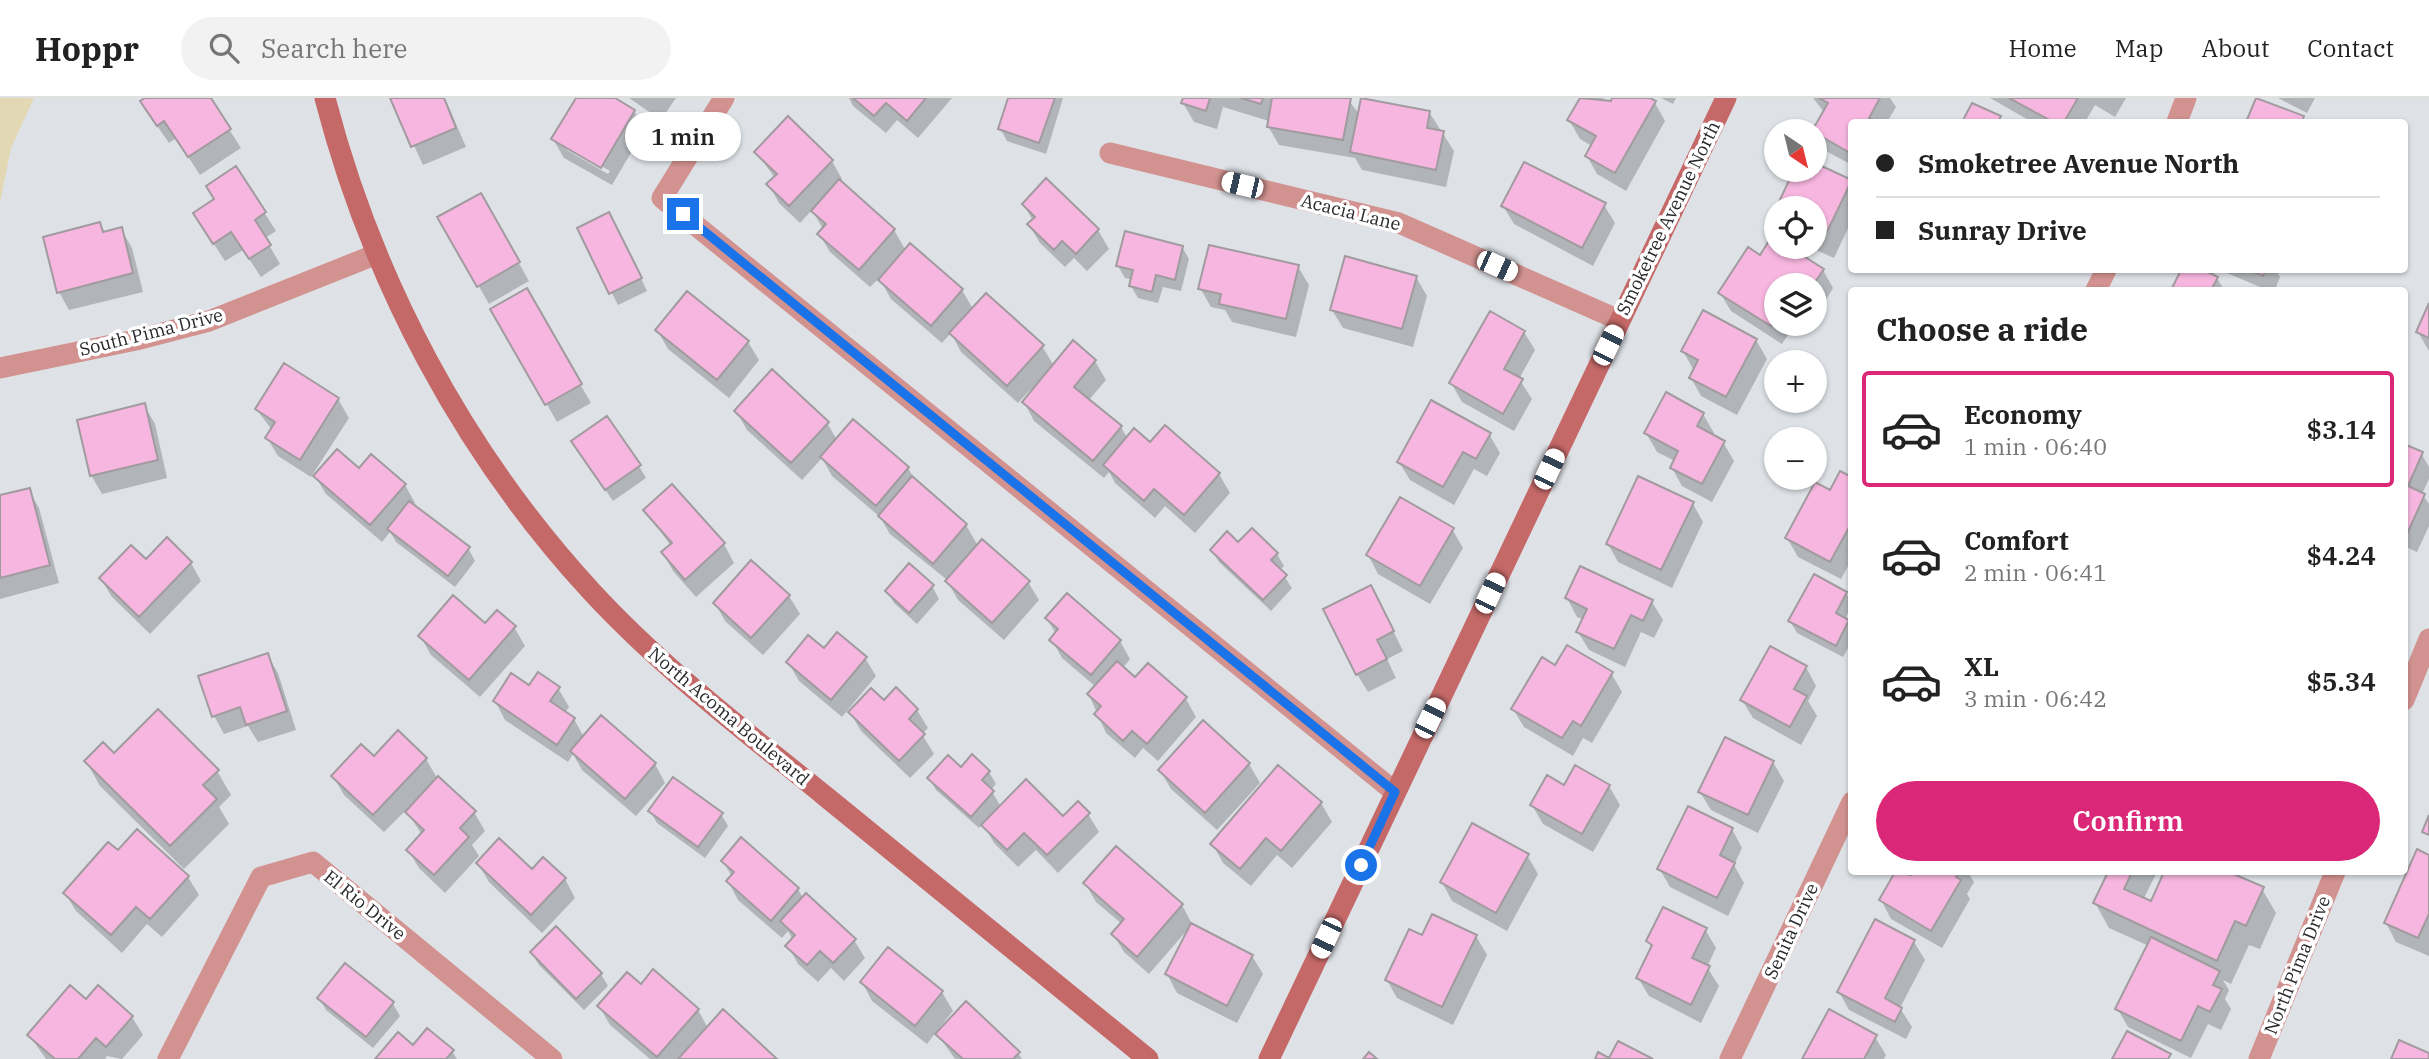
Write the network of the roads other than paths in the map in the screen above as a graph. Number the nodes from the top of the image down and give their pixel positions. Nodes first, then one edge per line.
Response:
1 (325, 98) edge
2 (724, 98) edge
3 (1726, 98) edge
4 (2186, 98) edge
5 (2178, 119) edge
6 (1110, 153) dead end
7 (377, 254) junction
8 (1619, 320) junction
9 (0, 368) edge
10 (2429, 639) edge
11 (2408, 690) edge
12 (1395, 792) junction
13 (1848, 810) edge
14 (2334, 875) edge
15 (168, 1059) edge
16 (552, 1059) edge
17 (1148, 1059) edge
18 (1269, 1059) edge
19 (1730, 1059) edge
20 (2259, 1059) edge

1 - 7 main road, North Acoma Boulevard
2 - 12 street
3 - 8 main road, Smoketree Avenue North
4 - 5 street
6 - 8 street, Acacia Lane
7 - 9 street, South Pima Drive
7 - 17 main road, North Acoma Boulevard
8 - 12 main road, Smoketree Avenue North
10 - 11 street
12 - 18 main road, Smoketree Avenue North
13 - 19 street, Senita Drive
14 - 20 street, North Pima Drive
15 - 16 street, El Rio Drive

